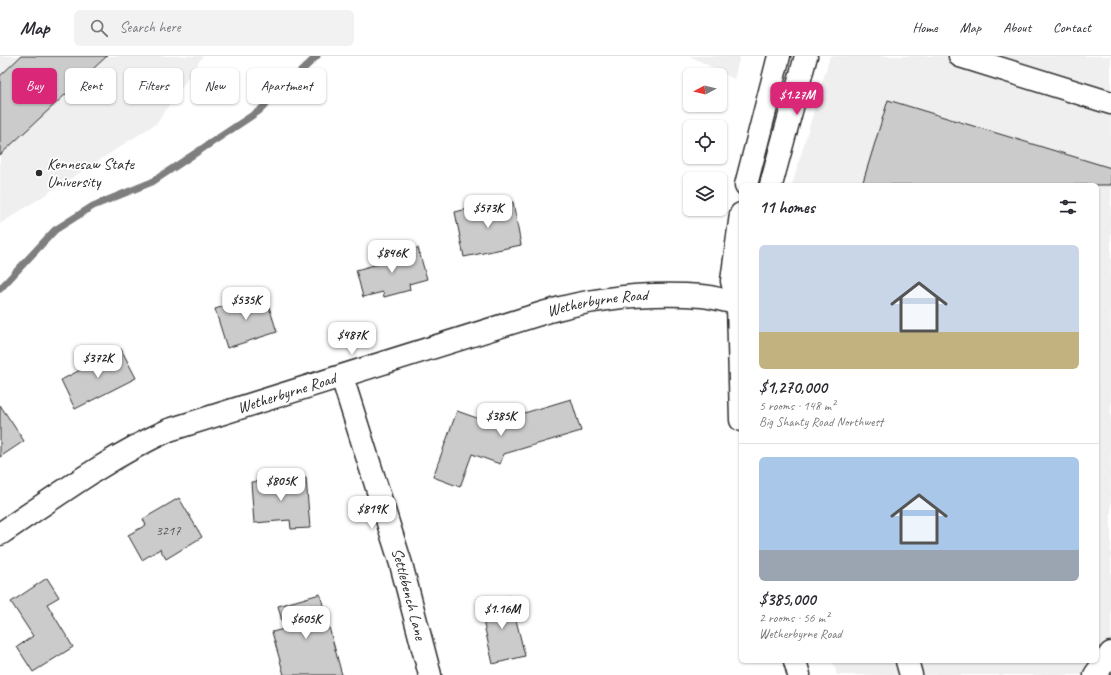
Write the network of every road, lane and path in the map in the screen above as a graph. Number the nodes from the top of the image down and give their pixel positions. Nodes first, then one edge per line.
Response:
1 (767, 56) edge
2 (779, 56) edge
3 (795, 56) edge
4 (806, 56) edge
5 (960, 56) edge
6 (773, 83) junction
7 (1111, 103) edge
8 (747, 183) edge
9 (770, 183) edge
10 (771, 183) edge
11 (739, 229) edge
12 (739, 299) edge
13 (739, 302) edge
14 (342, 377) junction
15 (0, 534) edge
16 (1111, 653) edge
17 (796, 663) edge
18 (908, 663) edge
19 (430, 675) edge
20 (799, 675) edge
21 (911, 675) edge
22 (1095, 675) edge

1 - 6 street
2 - 6 street
3 - 9 street
4 - 10 street
5 - 7 street
6 - 8 street
11 - 12 street
13 - 14 street, Wetherbyrne Road
14 - 15 street, Wetherbyrne Road
14 - 19 street, Settlebench Lane
16 - 22 street
17 - 20 street
18 - 21 street

